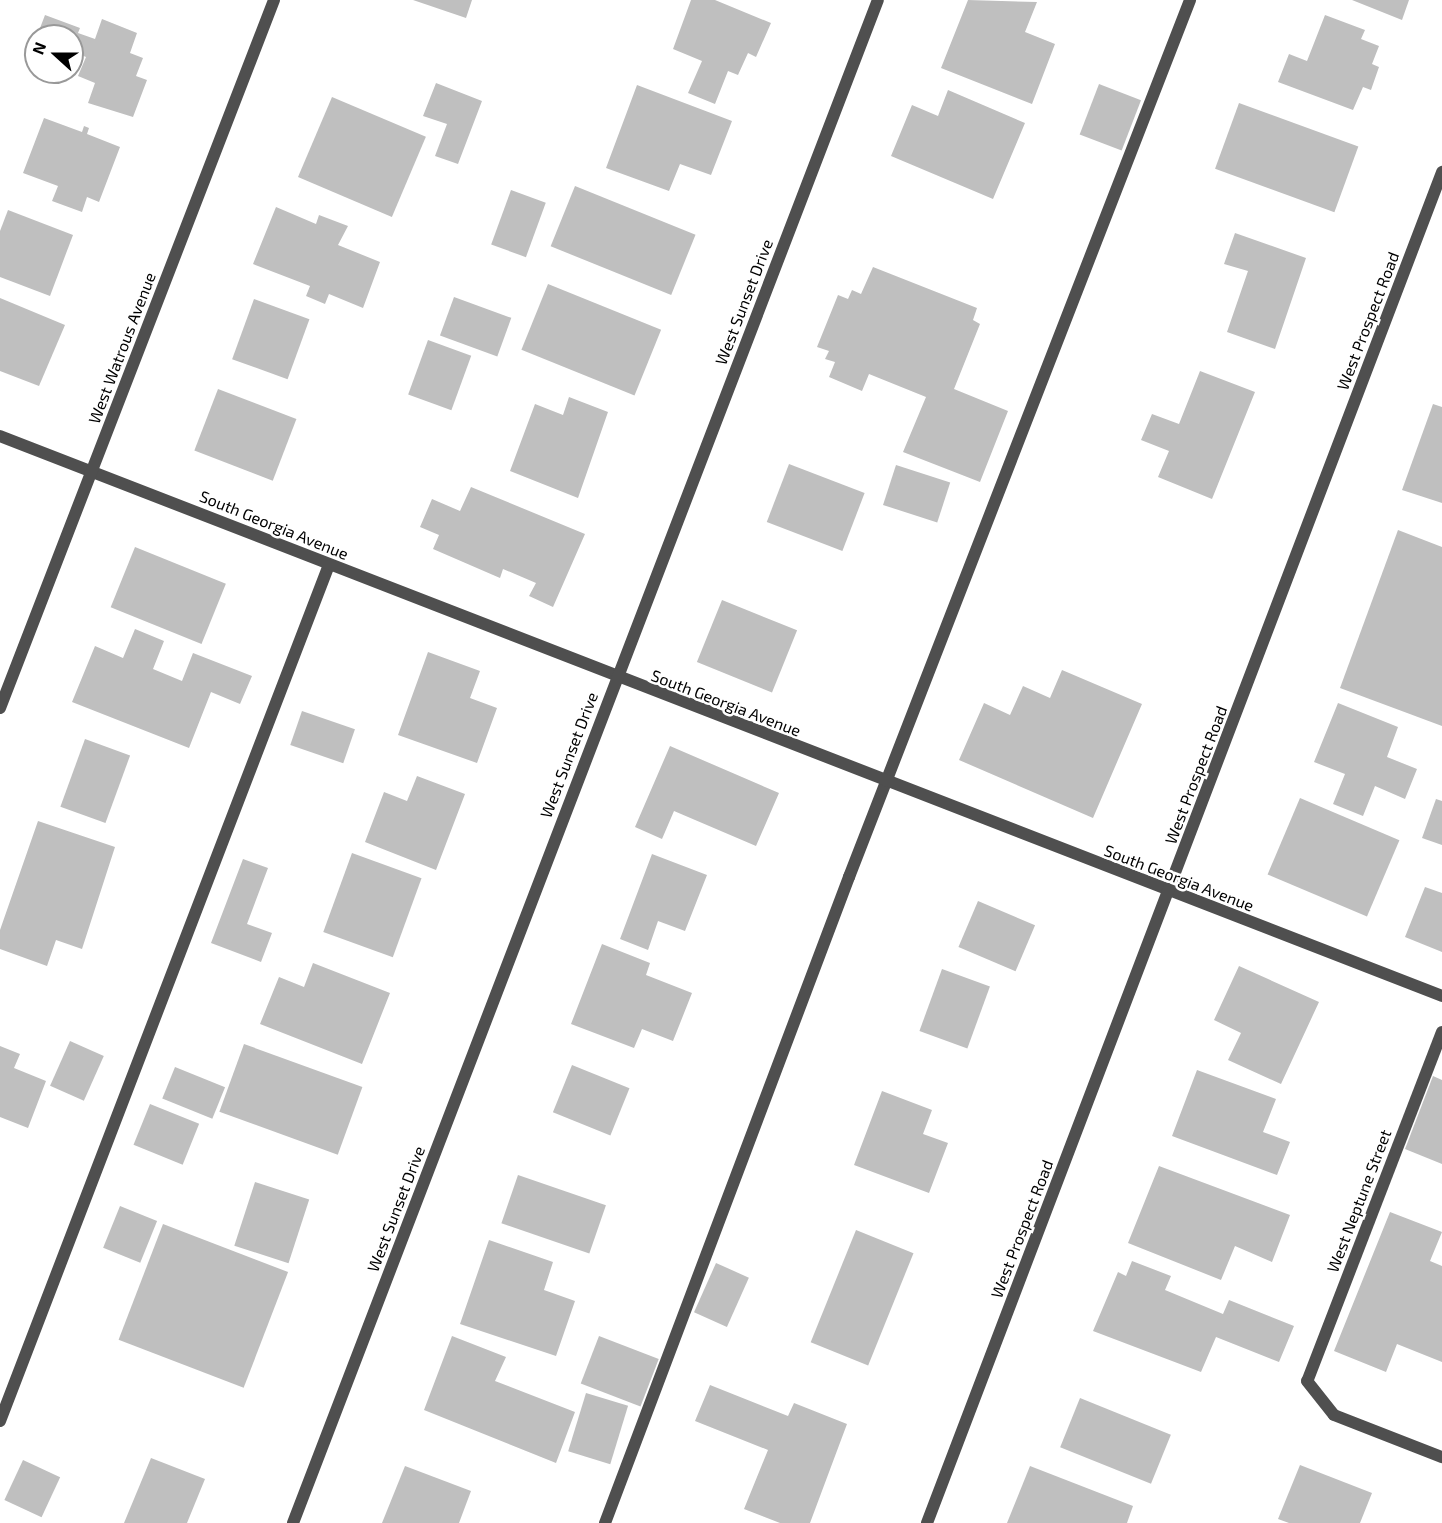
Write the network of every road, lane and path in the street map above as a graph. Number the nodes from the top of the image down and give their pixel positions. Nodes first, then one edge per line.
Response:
1 (274, 0) edge
2 (878, 0) edge
3 (1190, 0) edge
4 (1442, 172) edge
5 (0, 436) edge
6 (93, 470) junction
7 (329, 565) junction
8 (616, 678) junction
9 (0, 708) edge
10 (887, 783) junction
11 (1169, 893) junction
12 (1442, 996) edge
13 (1442, 1032) edge
14 (0, 1421) edge
15 (1442, 1457) edge
16 (293, 1523) edge
17 (605, 1523) edge
18 (927, 1523) edge

1 - 6 street, West Watrous Avenue
2 - 8 street, West Sunset Drive
3 - 10 street
4 - 11 street, West Prospect Road
5 - 6 street, South Georgia Avenue
6 - 7 street, South Georgia Avenue
6 - 9 street, West Watrous Avenue
7 - 8 street, South Georgia Avenue
7 - 14 street
8 - 10 street, South Georgia Avenue
8 - 16 street, West Sunset Drive
10 - 11 street, South Georgia Avenue
10 - 17 street
11 - 12 street, South Georgia Avenue
11 - 18 street, West Prospect Road
13 - 15 street, West Neptune Street

